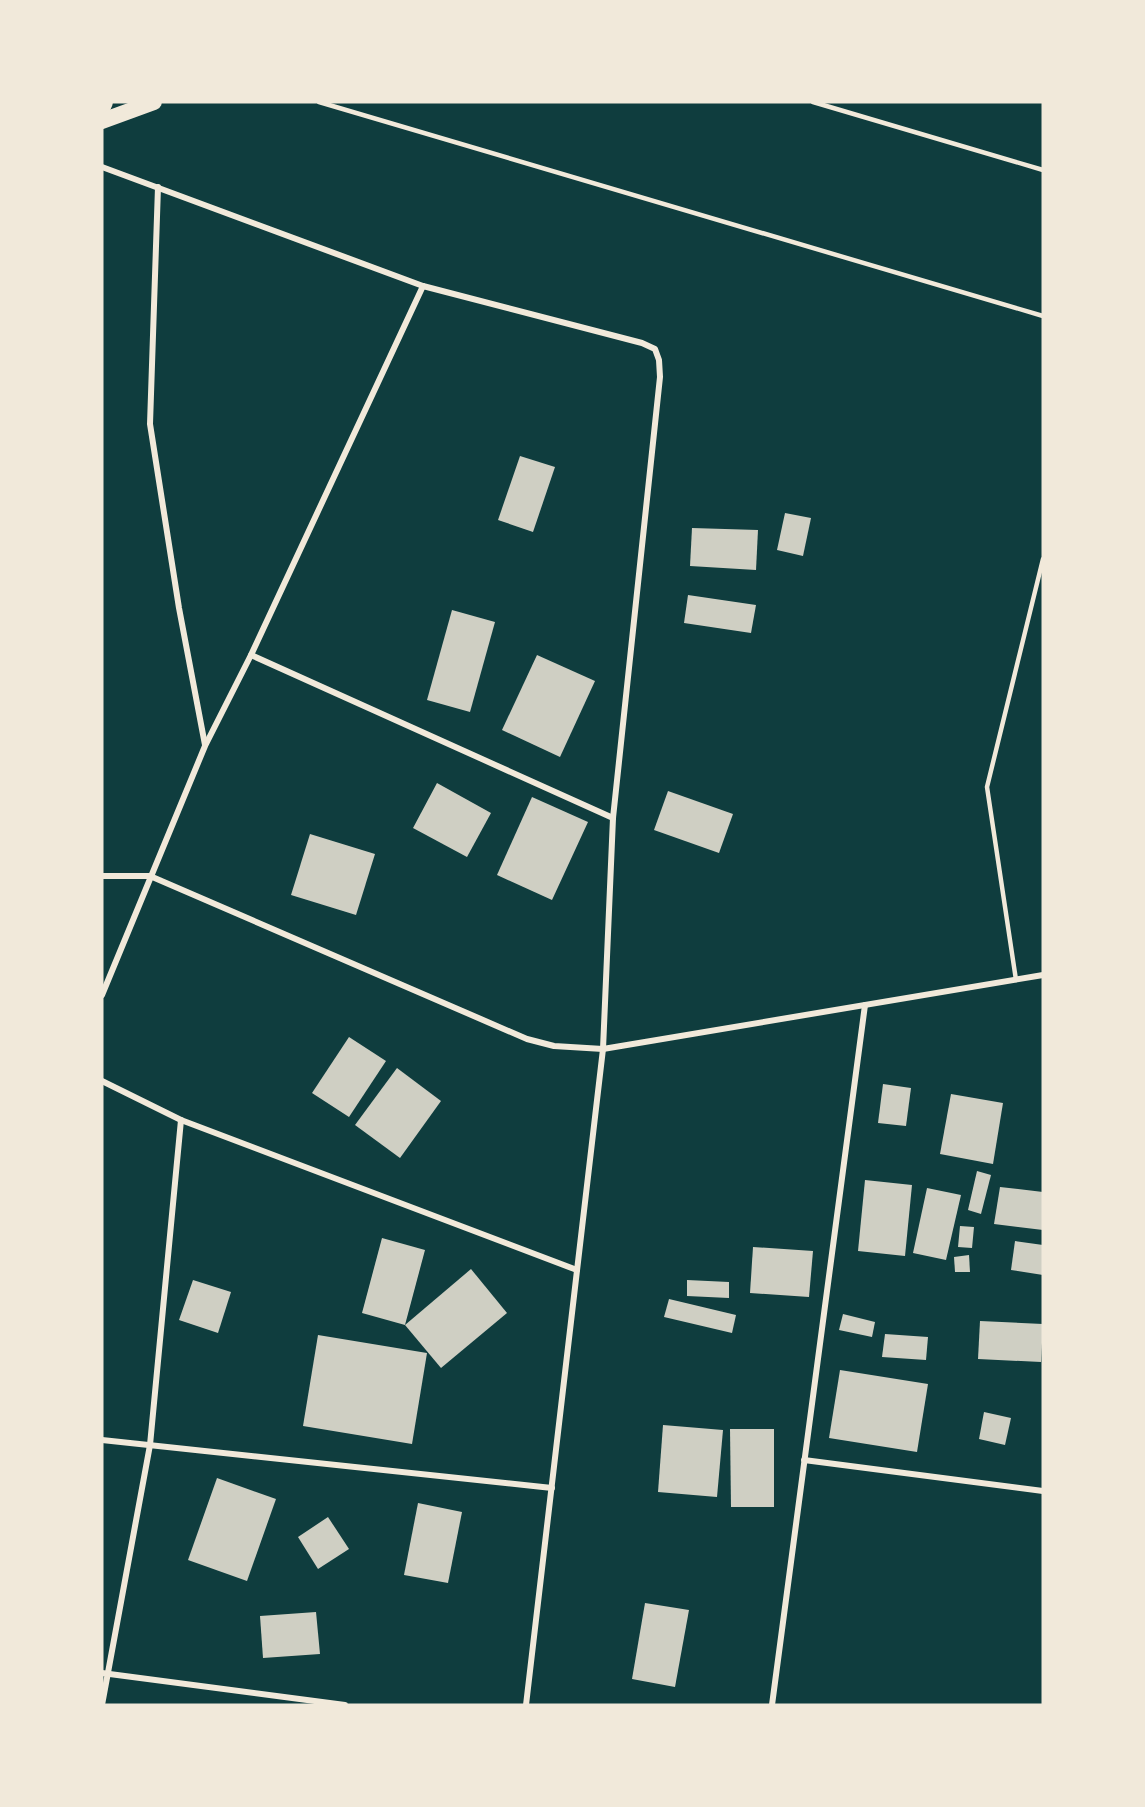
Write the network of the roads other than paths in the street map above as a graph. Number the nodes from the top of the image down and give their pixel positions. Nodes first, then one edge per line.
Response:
1 (105, 102) edge
2 (154, 102) edge
3 (319, 102) edge
4 (813, 102) edge
5 (102, 109) edge
6 (102, 121) edge
7 (102, 167) edge
8 (1043, 170) edge
9 (158, 187) junction
10 (423, 286) junction
11 (1043, 316) edge
12 (1043, 560) edge
13 (251, 655) junction
14 (205, 746) junction
15 (613, 818) junction
16 (102, 876) edge
17 (150, 876) junction
18 (1043, 975) edge
19 (1016, 980) junction
20 (102, 995) edge
21 (865, 1005) junction
22 (603, 1049) junction
23 (102, 1081) edge
24 (181, 1120) junction
25 (577, 1270) junction
26 (102, 1440) edge
27 (150, 1445) junction
28 (804, 1460) junction
29 (552, 1488) junction
30 (1043, 1491) edge
31 (105, 1673) edge
32 (102, 1705) edge
33 (345, 1705) edge
34 (526, 1705) edge
35 (772, 1705) edge

1 - 5 highway
2 - 6 highway
3 - 11 lane
4 - 8 lane
7 - 9 street
9 - 10 street
9 - 14 street
10 - 13 street
10 - 15 street
12 - 19 lane
13 - 14 street
13 - 15 street
14 - 17 street
15 - 22 street
16 - 17 street
17 - 20 street
17 - 22 street
18 - 19 street
19 - 21 street
21 - 22 street
21 - 28 street
22 - 25 street
23 - 24 street
24 - 25 street
24 - 27 street
25 - 29 street
26 - 27 street
27 - 29 street
27 - 31 street
28 - 30 street
28 - 35 street
29 - 34 street
31 - 32 street
31 - 33 street

